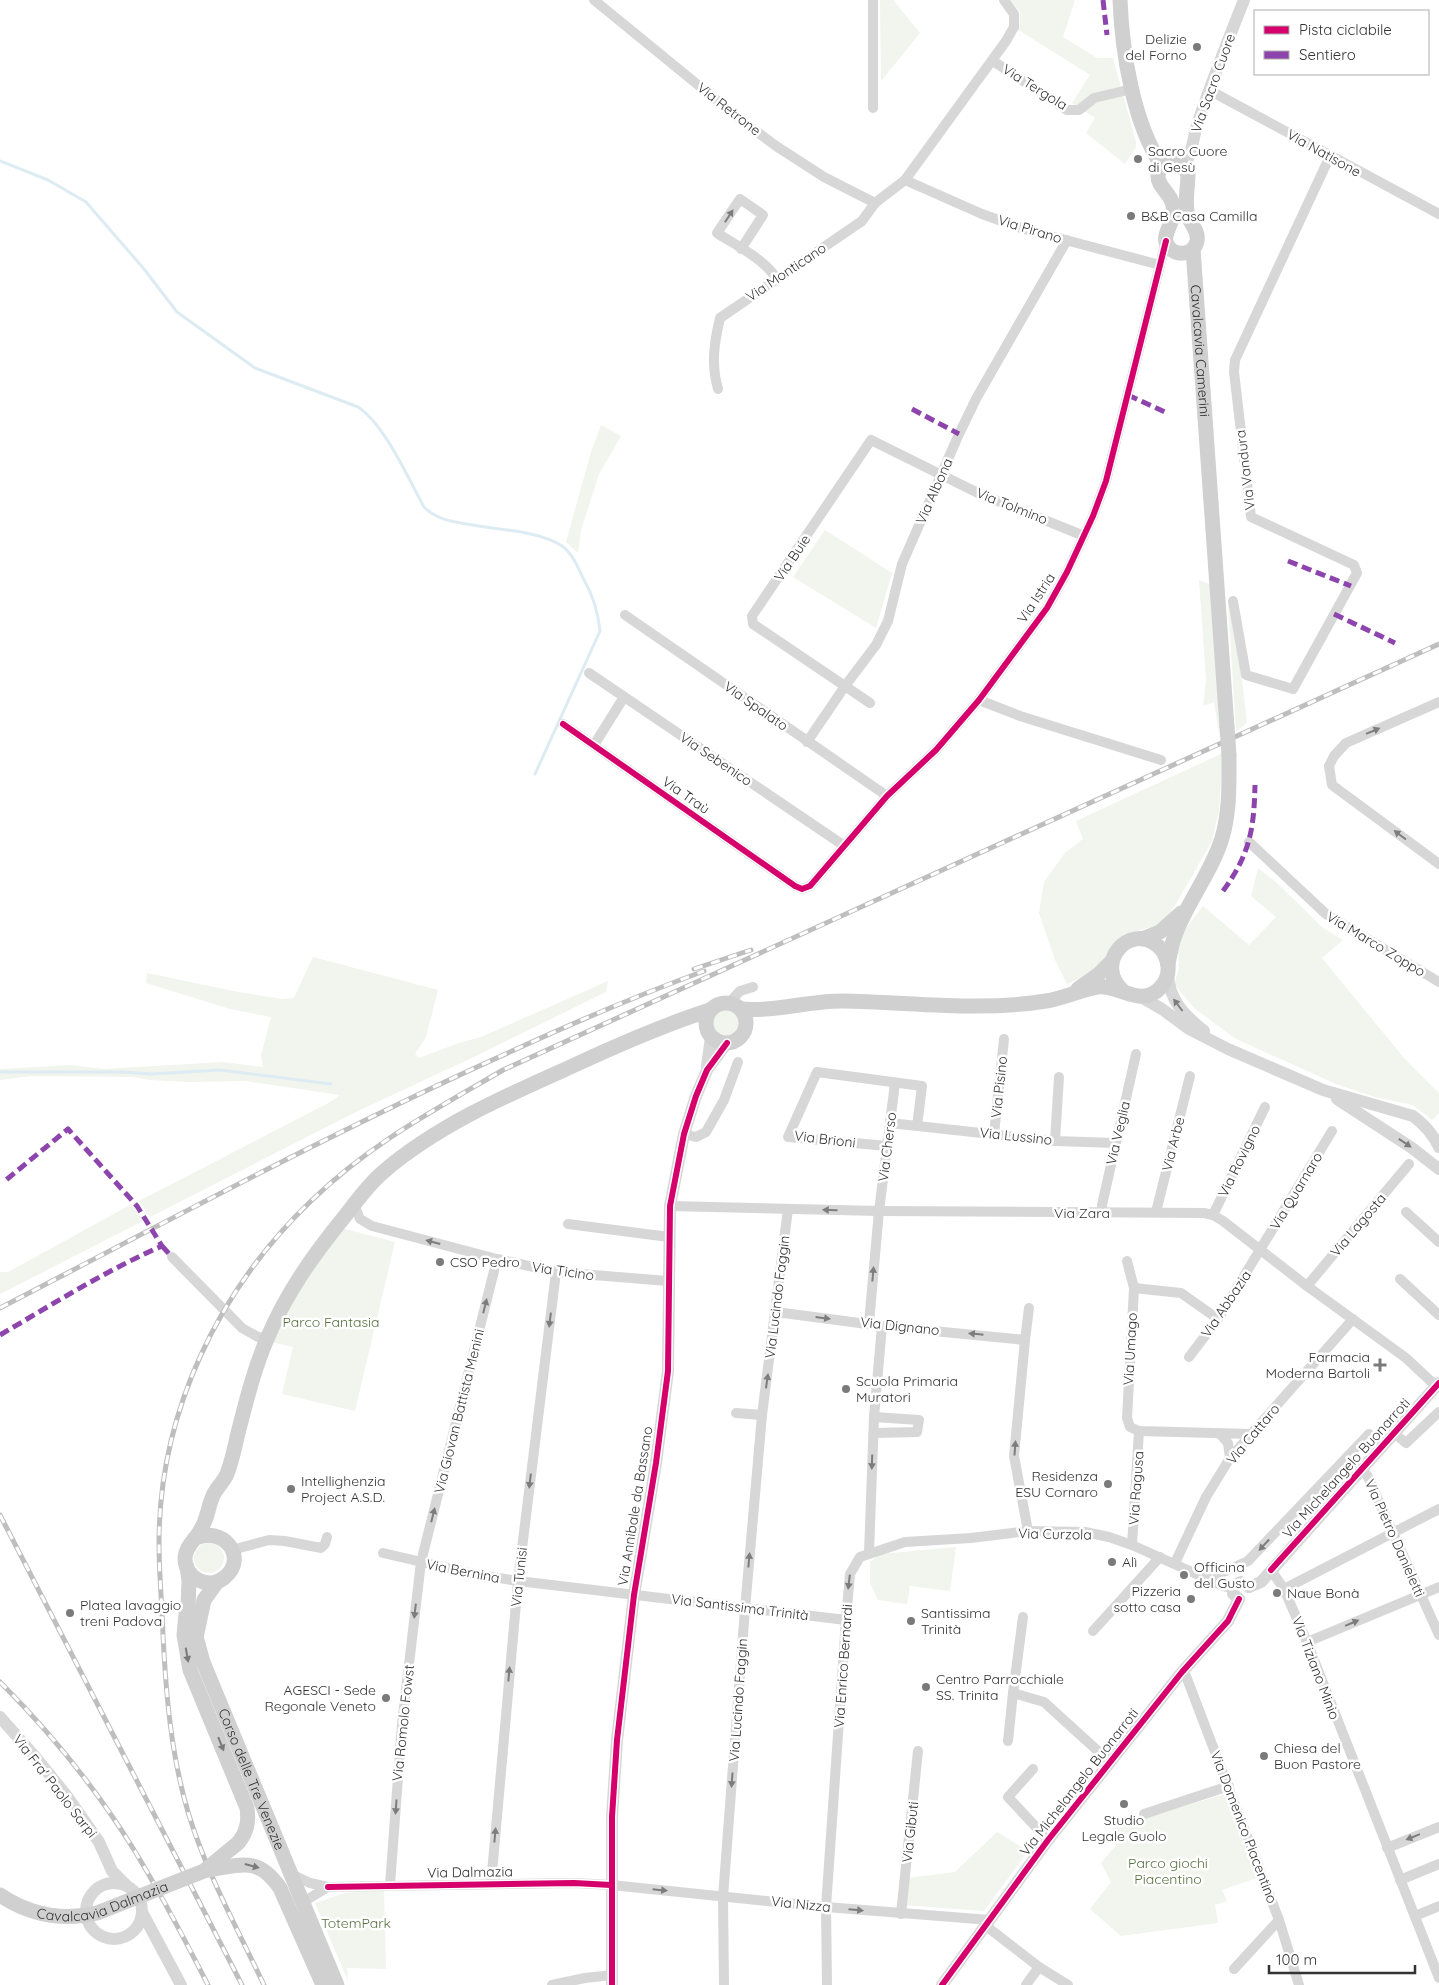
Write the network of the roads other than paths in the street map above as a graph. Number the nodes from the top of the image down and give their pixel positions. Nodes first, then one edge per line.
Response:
1 (594, 0) edge
2 (873, 0) edge
3 (1004, 0) edge
4 (1120, 0) edge
5 (1244, 0) edge
6 (992, 61) junction
7 (1132, 89) junction
8 (1209, 90) junction
9 (873, 108) dead end
10 (1330, 156) junction
11 (1162, 166) junction
12 (1183, 166) junction
13 (905, 180) junction
14 (1186, 184) junction
15 (1166, 190) junction
16 (875, 203) junction
17 (1439, 214) edge
18 (1191, 224) junction
19 (1171, 225) junction
20 (1067, 240) junction
21 (1166, 241) junction
22 (741, 248) junction
23 (1193, 248) junction
24 (1160, 265) junction
25 (777, 278) junction
26 (718, 389) dead end
27 (941, 474) junction
28 (1084, 536) junction
29 (1233, 601) dead end
30 (625, 615) dead end
31 (588, 673) dead end
32 (845, 686) junction
33 (624, 697) junction
34 (979, 700) junction
35 (1439, 702) edge
36 (870, 703) dead end
37 (563, 724) dead end
38 (807, 742) junction
39 (594, 745) junction
40 (1161, 760) dead end
41 (887, 796) junction
42 (1249, 842) dead end
43 (843, 845) junction
44 (1439, 864) edge
45 (795, 886) joint
46 (1190, 902) junction
47 (1142, 939) junction
48 (1112, 961) junction
49 (1168, 969) junction
50 (1439, 982) edge
51 (753, 987) dead end
52 (1073, 992) junction
53 (1124, 992) junction
54 (1141, 997) junction
55 (735, 1006) junction
56 (775, 1008) junction
57 (710, 1010) junction
58 (673, 1024) junction
59 (745, 1027) junction
60 (709, 1033) junction
61 (1004, 1038) dead end
62 (727, 1043) junction
63 (1228, 1049) junction
64 (1136, 1054) dead end
65 (738, 1062) dead end
66 (707, 1070) junction
67 (1190, 1076) dead end
68 (1059, 1077) dead end
69 (895, 1083) junction
70 (1323, 1090) junction
71 (1264, 1107) dead end
72 (890, 1123) junction
73 (917, 1126) junction
74 (1332, 1131) dead end
75 (684, 1134) junction
76 (994, 1134) junction
77 (1055, 1141) junction
78 (1115, 1143) junction
79 (887, 1146) junction
80 (1439, 1147) edge
81 (1409, 1164) dead end
82 (1439, 1169) edge
83 (354, 1204) junction
84 (670, 1206) junction
85 (788, 1209) junction
86 (879, 1211) junction
87 (1156, 1212) junction
88 (1406, 1212) dead end
89 (1103, 1213) junction
90 (1213, 1215) junction
91 (568, 1224) dead end
92 (669, 1237) junction
93 (1439, 1242) edge
94 (1261, 1250) junction
95 (172, 1257) dead end
96 (497, 1259) junction
97 (1127, 1261) dead end
98 (556, 1272) junction
99 (1400, 1279) dead end
100 (668, 1281) junction
101 (1307, 1286) junction
102 (1134, 1288) junction
103 (1030, 1308) dead end
104 (776, 1312) junction
105 (1439, 1315) edge
106 (1218, 1319) junction
107 (1353, 1319) junction
108 (869, 1323) junction
109 (882, 1326) junction
110 (267, 1338) junction
111 (1025, 1340) junction
112 (1189, 1357) dead end
113 (1438, 1385) edge
114 (1439, 1412) edge
115 (736, 1413) dead end
116 (762, 1416) junction
117 (874, 1417) junction
118 (1140, 1431) junction
119 (874, 1432) junction
120 (1394, 1433) junction
121 (1220, 1434) junction
122 (1251, 1434) junction
123 (1383, 1446) junction
124 (1230, 1458) junction
125 (1361, 1470) junction
126 (210, 1507) junction
127 (1439, 1510) edge
128 (1028, 1531) junction
129 (1394, 1533) junction
130 (327, 1537) dead end
131 (194, 1539) junction
132 (228, 1544) junction
133 (1132, 1545) junction
134 (383, 1553) dead end
135 (869, 1553) junction
136 (1160, 1557) junction
137 (421, 1562) junction
138 (1175, 1563) junction
139 (187, 1567) junction
140 (1271, 1570) junction
141 (1208, 1579) junction
142 (518, 1581) junction
143 (217, 1582) junction
144 (1439, 1587) edge
145 (1284, 1588) junction
146 (1236, 1593) junction
147 (1421, 1594) junction
148 (634, 1595) junction
149 (188, 1608) junction
150 (745, 1609) junction
151 (1023, 1617) dead end
152 (846, 1620) junction
153 (1093, 1631) dead end
154 (1439, 1635) edge
155 (196, 1637) junction
156 (1307, 1642) junction
157 (1182, 1672) junction
158 (1014, 1693) junction
159 (0, 1717) edge
160 (1008, 1741) dead end
161 (918, 1751) dead end
162 (1110, 1762) junction
163 (1033, 1769) dead end
164 (1229, 1786) junction
165 (1144, 1814) dead end
166 (1439, 1827) edge
167 (1048, 1840) junction
168 (1387, 1848) junction
169 (106, 1857) junction
170 (1439, 1864) edge
171 (204, 1871) junction
172 (290, 1874) junction
173 (1400, 1880) junction
174 (491, 1884) junction
175 (390, 1885) junction
176 (612, 1885) junction
177 (127, 1886) junction
178 (328, 1887) junction
179 (96, 1889) junction
180 (0, 1895) edge
181 (723, 1896) junction
182 (304, 1906) junction
183 (1439, 1906) edge
184 (826, 1907) junction
185 (142, 1912) junction
186 (901, 1914) junction
187 (1415, 1916) junction
188 (1279, 1920) junction
189 (988, 1923) junction
190 (126, 1936) junction
191 (161, 1946) junction
192 (1039, 1967) junction
193 (1234, 1969) dead end
194 (1439, 1978) edge
195 (612, 1980) edge
196 (181, 1985) edge
197 (323, 1985) edge
198 (337, 1985) edge
199 (552, 1985) edge
200 (724, 1985) edge
201 (827, 1985) edge
202 (942, 1985) edge
203 (1026, 1985) edge
204 (1068, 1985) edge
205 (1299, 1985) edge

1 - 16 street, Via Retrone
2 - 9 street
3 - 6 street, Via Tergola
4 - 7 main road
5 - 8 street, Via Sacro Cuore
6 - 7 street, Via Tergola
6 - 13 street, Via Tergola
7 - 11 main road
8 - 10 street, Via Natisone
8 - 12 street, Via Sacro Cuore
10 - 17 street, Via Natisone
10 - 29 street, Via Vandura
11 - 12 main road
11 - 15 main road
12 - 14 main road
13 - 16 street, Via Monticano
13 - 20 street, Via Pirano
14 - 15 main road
14 - 18 main road
15 - 19 main road
16 - 25 street, Via Monticano
18 - 19 main road
18 - 23 main road
19 - 21 main road
20 - 24 street, Via Pirano
20 - 27 street, Via Albona
21 - 23 main road
21 - 24 street, Via Istria
22 -> 22 street
22 - 25 street
23 - 46 main road, Cavalcavia Camerini, bridge
24 - 28 street, Via Istria
25 - 26 street, Via Monticano
27 - 28 street, Via Tolmino
27 - 32 street, Via Albona
27 - 32 street, Via Buie
28 - 34 street, Via Istria
30 - 38 street, Via Spalato
31 - 33 street, Via Sebenico
32 - 36 street, Via Buie
32 - 38 street, Via Albona
33 - 39 street
33 - 43 street, Via Sebenico
34 - 40 street
34 - 41 street, Via Istria
44 -> 35 street
37 - 39 street, Via Traù
38 - 41 street, Via Spalato
39 - 45 street, Via Traù
41 - 43 street, Via Istria
42 - 50 street, Via Marco Zoppo
43 - 45 street, Via Istria
46 - 47 main road
46 - 49 main road
47 - 48 main road
47 - 49 main road
48 - 52 main road
48 - 53 main road
49 - 54 main road
63 -> 49 street
51 - 55 street
52 - 53 main road
52 - 56 main road
53 - 54 main road
54 - 63 street
55 - 56 main road
55 - 57 main road
55 - 59 main road
56 - 59 main road, Via Annibale da Bassano
57 - 58 main road, Corso delle Tre Venezie
57 - 60 main road, Via Annibale da Bassano
58 - 60 main road
58 - 83 main road, Corso delle Tre Venezie
59 - 62 main road, Via Annibale da Bassano
60 - 62 main road
60 - 66 street, Via Annibale da Bassano
61 - 76 street, Via Pisino
62 - 66 street, Via Annibale da Bassano
63 - 70 street
64 - 78 street, Via Veglia
65 - 75 street
66 - 75 street, Via Annibale da Bassano
67 - 87 street, Via Arbe
68 - 77 street
69 - 72 street, Via Cherso
69 - 73 street
69 - 79 street, Via Brioni
70 - 80 street
70 -> 82 street
71 - 90 street, Via Rovigno
72 - 73 street, Via Lussino
72 - 79 street, Via Cherso
73 - 76 street, Via Lussino
74 - 94 street, Via Quarnaro
75 - 84 street, Via Annibale da Bassano
76 - 77 street, Via Lussino
77 - 78 street, Via Lussino
78 - 89 street, Via Veglia
79 - 86 street, Via Cherso
81 - 101 street, Via Lagosta
96 -> 83 street, Via Ticino
83 - 110 main road, Corso delle Tre Venezie
84 - 85 street, Via Zara
84 - 92 street, Via Annibale da Bassano
86 -> 85 street, Via Zara
85 - 104 street, Via Lucindo Faggin
86 - 89 street, Via Zara
108 -> 86 street
87 - 89 street, Via Zara
87 - 90 street, Via Zara
88 - 93 street
90 - 94 street, Via Zara
91 - 92 street
92 - 100 street, Via Annibale da Bassano
94 - 101 street, Via Zara
94 - 106 street, Via Abbazia
95 - 110 street
96 - 98 street, Via Ticino
137 -> 96 street, Via Giovan Battista Menini
97 - 102 street, Via Umago
98 - 100 street, Via Ticino
98 -> 142 street, Via Tunisi
99 - 105 street
100 - 148 street, Via Annibale da Bassano
101 - 107 street, Via Zara
102 - 106 street
102 - 118 street, Via Umago
103 - 111 street
104 -> 108 street, Via Dignano
116 -> 104 street, Via Lucindo Faggin
106 - 112 street, Via Abbazia
107 - 113 street, Via Zara
107 - 122 street, Via Cattaro
108 - 109 street, Via Dignano
111 -> 109 street, Via Dignano
109 - 117 street
110 - 126 main road, Corso delle Tre Venezie
128 -> 111 street
113 - 120 street, Via Michelangelo Buonarroti
114 - 120 street, Via Michelangelo Buonarroti
115 - 116 street
150 -> 116 street, Via Lucindo Faggin
117 - 119 street
117 - 119 street
118 - 121 street
118 - 133 street, Via Ragusa
119 -> 135 street
120 - 123 street, Via Michelangelo Buonarroti
121 - 122 street
121 - 124 street
122 - 124 street, Via Cattaro
123 - 125 street, Via Michelangelo Buonarroti
123 -> 141 street, Via Michelangelo Buonarroti
124 - 138 street, Via Cattaro
125 - 129 street, Via Pietro Danieletti
125 - 140 street, Via Michelangelo Buonarroti
126 - 131 main road, Corso delle Tre Venezie
126 - 132 main road
127 - 129 street
128 - 133 street, Via Curzola
128 - 135 street, Via Curzola
129 - 145 street
129 - 147 street, Via Pietro Danieletti
130 - 132 street
131 - 132 main road
131 - 139 main road, Corso delle Tre Venezie
132 - 143 main road
133 - 136 street, Via Curzola
134 - 137 street, Via Bernina
135 -> 152 street, Via Enrico Bernardi
136 - 138 street, Via Curzola
136 - 153 street
137 - 142 street, Via Bernina
137 -> 175 street, Via Romolo Fowst
138 - 141 street, Via Curzola
139 - 143 main road
139 - 149 main road, Corso delle Tre Venezie
140 - 145 street, Via Tiziano Minio
140 - 146 street, Via Michelangelo Buonarroti
141 - 146 street, Via Curzola
142 - 148 street, Via Bernina
174 -> 142 street, Via Tunisi
143 - 155 main road
144 - 147 street
145 - 156 street, Via Tiziano Minio
146 - 157 street, Via Michelangelo Buonarroti
147 - 154 street, Via Pietro Danieletti
156 -> 147 street
148 - 150 street, Via Santissima Trinità
148 - 176 street, Via Annibale da Bassano
149 - 155 main road, Corso delle Tre Venezie
149 -> 171 main road, bridge
150 - 152 street, Via Santissima Trinità
150 -> 181 street, Via Lucindo Faggin
151 - 158 street
152 - 184 street, Via Enrico Bernardi
155 - 172 main road, Corso delle Tre Venezie
156 - 168 street, Via Tiziano Minio
157 - 162 street, Via Michelangelo Buonarroti
157 - 164 street, Via Domenico Piacentino
158 - 160 street
158 - 162 street
159 - 169 street, Via Fra' Paolo Sarpi
161 - 186 street, Via Gibuti
162 - 167 street, Via Michelangelo Buonarroti
163 - 167 street, Via Michelangelo Buonarroti
164 - 165 street
164 - 188 street, Via Domenico Piacentino
166 -> 168 street
167 - 189 street, Via Michelangelo Buonarroti
168 - 173 street, Via Tiziano Minio
169 - 177 street, Via Fra' Paolo Sarpi
169 - 179 street
170 - 173 street
171 - 180 main road, Cavalcavia Dalmazia, bridge
171 -> 197 main road, bridge
172 - 178 street, Via Dalmazia
172 - 182 main road, Corso delle Tre Venezie
173 - 187 street, Via Tiziano Minio
174 - 175 street, Via Dalmazia
174 - 176 street, Via Dalmazia
175 - 178 street, Via Dalmazia
176 -> 181 street, Via Nizza
176 - 195 street, Via Annibale da Bassano
177 - 179 street
177 - 185 street
178 - 182 street
179 - 190 street
181 - 184 street, Via Nizza
181 - 200 street, Via Lucindo Faggin
182 - 198 main road, Corso delle Tre Venezie
183 - 187 street
184 -> 186 street, Via Nizza
184 - 201 street, Via Enrico Bernardi
185 - 190 street
185 - 191 street
186 - 189 street, Via Nizza
187 - 194 street, Via Tiziano Minio
188 - 193 street
188 - 205 street, Via Domenico Piacentino
189 - 192 street
189 - 202 street, Via Michelangelo Buonarroti
190 - 191 street
191 - 196 street
192 - 203 street
192 - 204 street
195 - 199 street

